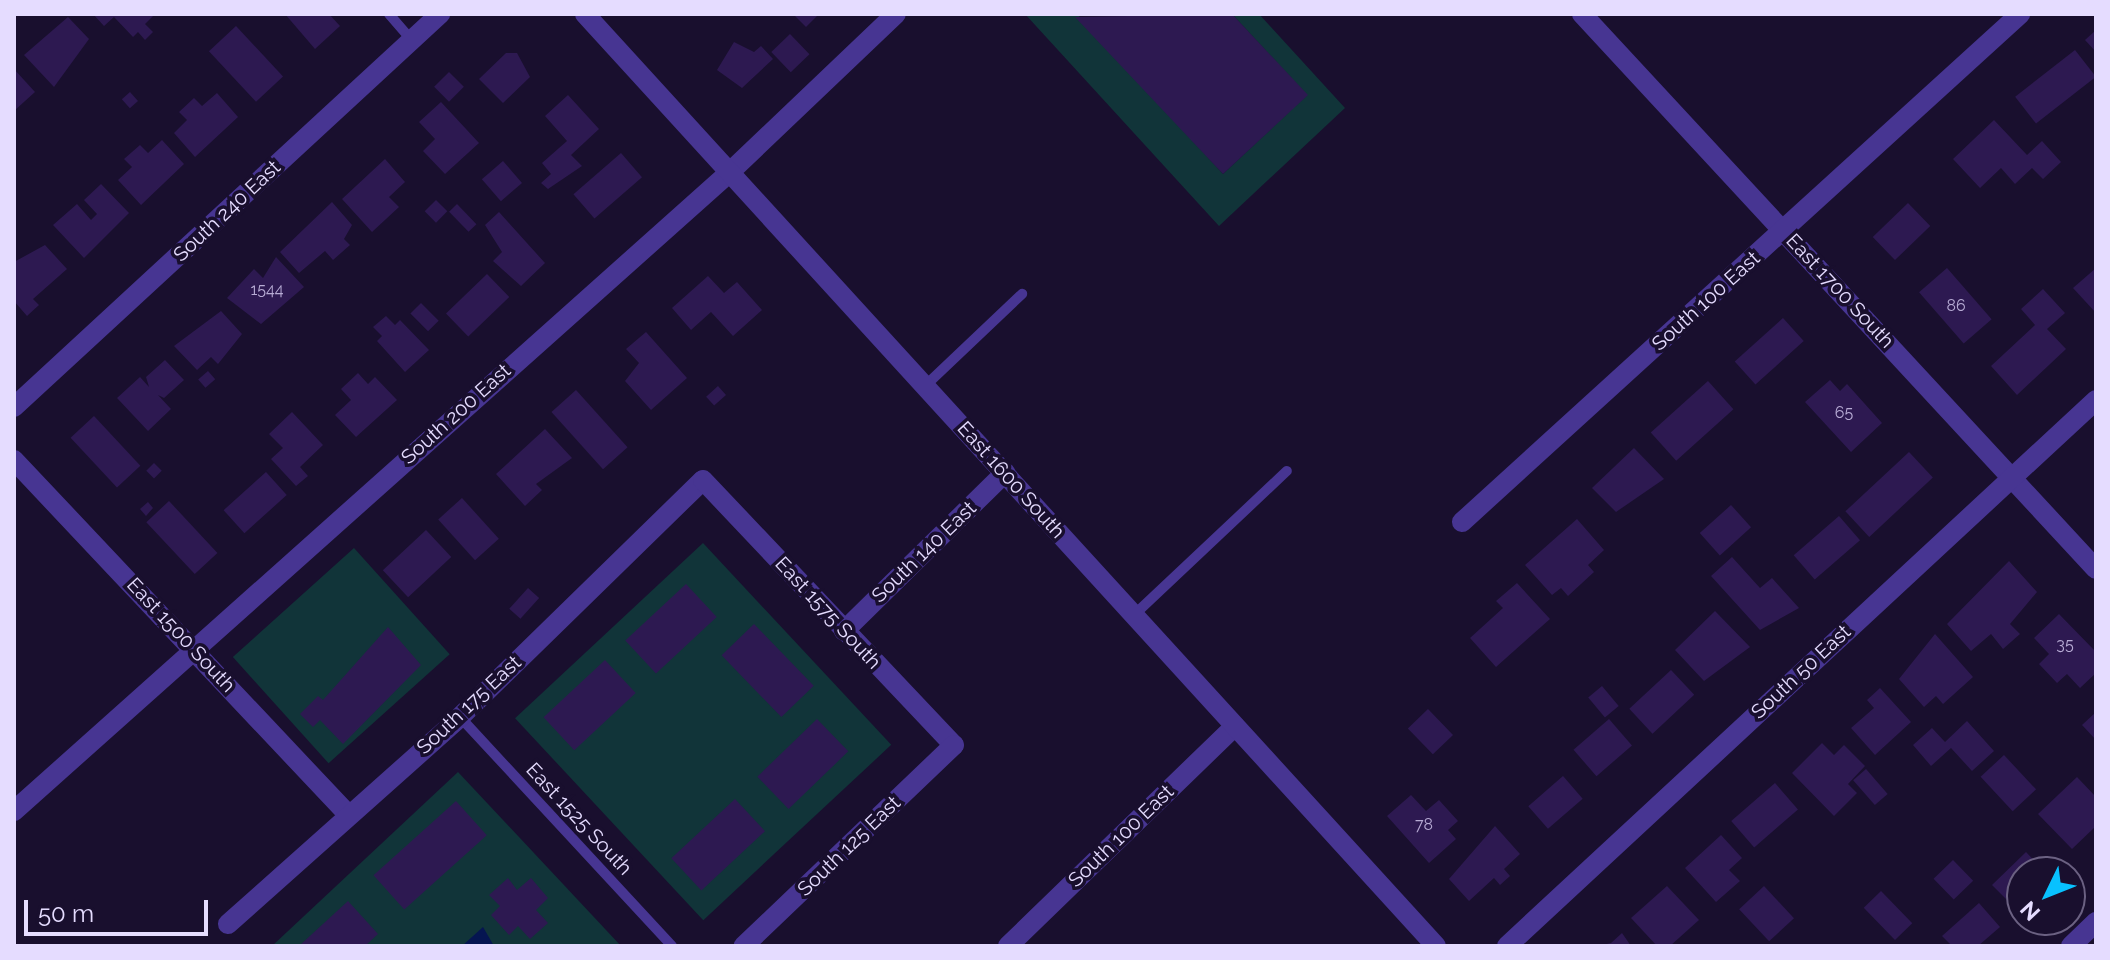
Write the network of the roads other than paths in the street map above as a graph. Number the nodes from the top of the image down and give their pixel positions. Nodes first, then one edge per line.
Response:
1 (389, 14) edge
2 (440, 14) edge
3 (585, 14) edge
4 (896, 14) edge
5 (1582, 14) edge
6 (2020, 14) edge
7 (412, 40) junction
8 (730, 172) junction
9 (1784, 231) junction
10 (1022, 294) dead end
11 (925, 386) junction
12 (2096, 400) edge
13 (14, 407) edge
14 (14, 460) edge
15 (1287, 471) dead end
16 (1005, 473) junction
17 (2011, 475) junction
18 (703, 480) joint
19 (1462, 522) dead end
20 (2096, 569) edge
21 (1134, 615) junction
22 (844, 631) junction
23 (194, 647) junction
24 (460, 717) junction
25 (1235, 726) junction
26 (954, 745) joint
27 (14, 811) edge
28 (347, 813) junction
29 (2096, 922) edge
30 (228, 924) dead end
31 (672, 946) edge
32 (744, 946) edge
33 (1008, 946) edge
34 (1436, 946) edge
35 (1507, 946) edge
36 (2071, 946) edge

1 - 7 lane
2 - 7 street, South 240 East
3 - 8 street, East 1600 South
4 - 8 street, South 200 East
5 - 9 street, East 1700 South
6 - 9 street, South 100 East
7 - 13 street, South 240 East
8 - 11 street, East 1600 South
8 - 23 street, South 200 East
9 - 17 street, East 1700 South
9 - 19 street, South 100 East
10 - 11 lane
11 - 16 street, East 1600 South
12 - 17 street, South 50 East
14 - 23 street, East 1500 South
15 - 21 lane
16 - 21 street, East 1600 South
16 - 22 street, South 140 East
17 - 20 street, East 1700 South
17 - 35 street, South 50 East
18 - 22 street, East 1575 South
18 - 24 street, South 175 East
21 - 25 street, East 1600 South
22 - 26 street, East 1575 South
23 - 27 street, South 200 East
23 - 28 street, East 1500 South
24 - 28 street, South 175 East
24 - 31 lane, East 1525 South
25 - 33 street, South 100 East
25 - 34 street, East 1600 South
26 - 32 street, South 125 East
28 - 30 street, South 175 East
29 - 36 street

